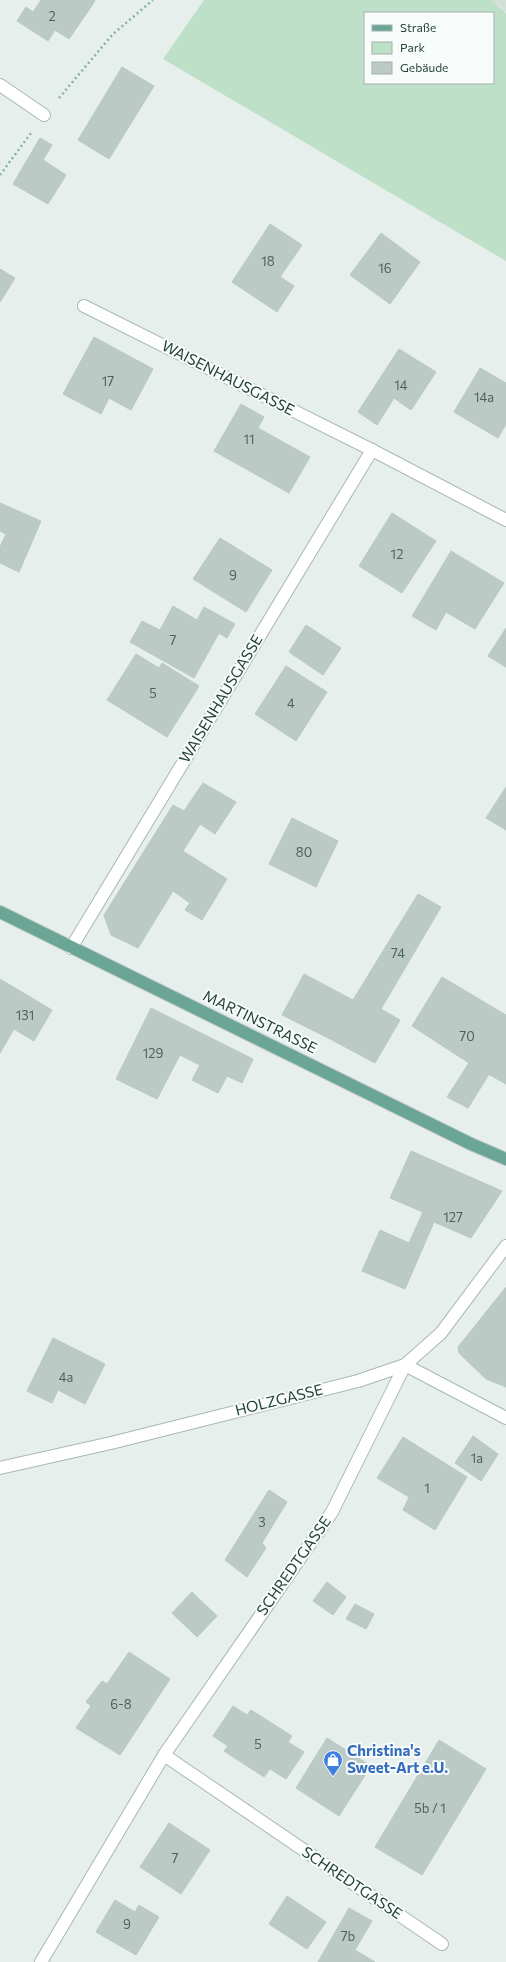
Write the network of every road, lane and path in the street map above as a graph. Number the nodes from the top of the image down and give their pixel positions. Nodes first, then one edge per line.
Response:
1 (153, 0) edge
2 (0, 85) edge
3 (44, 114) junction
4 (0, 175) edge
5 (84, 306) dead end
6 (372, 450) junction
7 (506, 520) edge
8 (0, 912) edge
9 (71, 948) junction
10 (506, 1159) edge
11 (506, 1246) edge
12 (405, 1364) junction
13 (506, 1418) edge
14 (0, 1468) edge
15 (164, 1755) junction
16 (442, 1944) dead end
17 (41, 1962) edge

1 - 3 path
2 - 3 street
3 - 4 path
5 - 6 street, WAISENHAUSGASSE
6 - 7 street, WAISENHAUSGASSE
6 - 9 street, WAISENHAUSGASSE
8 - 9 main road, MARTINSTRASSE
9 - 10 main road, MARTINSTRASSE
11 - 12 street, HOLZGASSE
12 - 13 street
12 - 14 street, HOLZGASSE
12 - 15 street, SCHREDTGASSE
15 - 16 street, SCHREDTGASSE
15 - 17 street, SCHREDTGASSE

